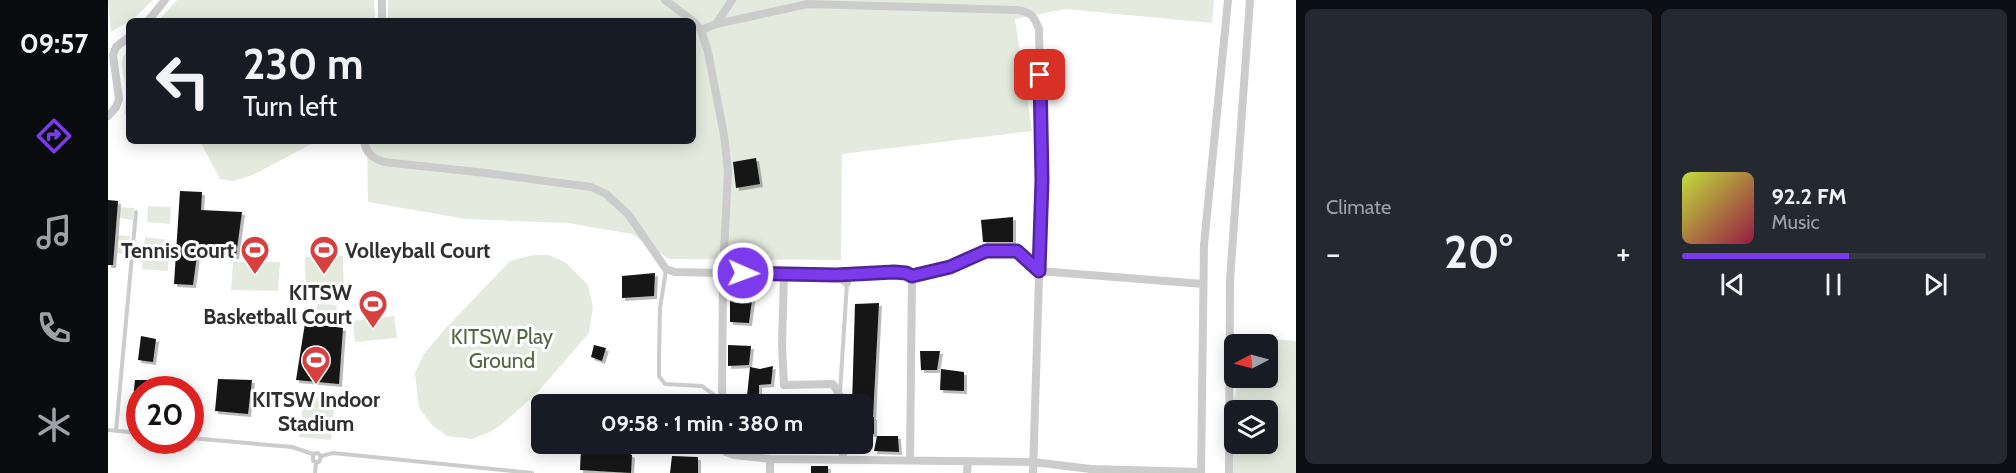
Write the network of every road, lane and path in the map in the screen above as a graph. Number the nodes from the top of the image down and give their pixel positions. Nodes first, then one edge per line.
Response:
1 (165, 0) edge
2 (382, 0) edge
3 (665, 0) edge
4 (732, 0) edge
5 (1228, 0) edge
6 (1250, 0) edge
7 (150, 18) edge
8 (382, 18) edge
9 (689, 18) edge
10 (696, 24) edge
11 (716, 24) junction
12 (701, 30) junction
13 (126, 39) edge
14 (109, 49) edge
15 (108, 116) edge
16 (364, 144) edge
17 (136, 212) dead end
18 (666, 269) junction
19 (1039, 271) junction
20 (723, 273) junction
21 (784, 274) junction
22 (836, 275) junction
23 (912, 276) junction
24 (847, 283) joint
25 (1203, 284) junction
26 (711, 394) edge
27 (722, 394) edge
28 (839, 394) edge
29 (840, 394) edge
30 (108, 430) edge
31 (116, 431) junction
32 (126, 432) edge
33 (204, 439) edge
34 (313, 454) junction
35 (731, 454) edge
36 (843, 454) edge
37 (321, 456) junction
38 (770, 459) junction
39 (843, 459) junction
40 (910, 460) junction
41 (968, 461) junction
42 (1033, 462) junction
43 (316, 463) junction
44 (1091, 471) edge
45 (1201, 472) edge
46 (315, 473) edge
47 (532, 473) edge
48 (770, 473) edge
49 (967, 473) edge
50 (1033, 473) edge
51 (1229, 473) edge

1 - 7 street
2 - 8 street
3 - 9 street
4 - 11 street
5 - 25 street
6 - 51 street
10 - 12 street
11 - 12 street
11 - 19 street
12 - 20 street
13 - 14 street
14 - 15 street
16 - 18 street
17 - 31 lane
18 - 20 street
18 - 26 lane
19 - 23 street
19 - 25 street
19 - 42 street
20 - 21 lane
20 - 27 street
21 - 22 lane
21 - 28 street
22 - 23 street
22 - 24 street
23 - 40 street
24 - 29 lane
25 - 45 street
30 - 31 lane
31 - 32 lane
33 - 34 lane
34 - 37 lane
34 - 43 lane
35 - 38 street
36 - 39 street
37 - 43 lane
37 - 47 lane
38 - 39 street
38 - 48 street
39 - 40 street
40 - 41 street
41 - 42 street
41 - 49 street
42 - 44 street
42 - 50 street
43 - 46 lane
44 - 45 street

